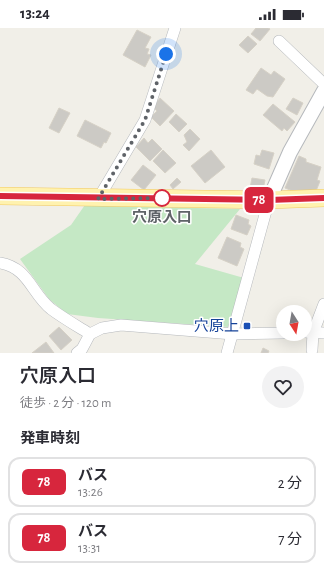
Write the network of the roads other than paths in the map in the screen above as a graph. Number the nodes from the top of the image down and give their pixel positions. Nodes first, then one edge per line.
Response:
1 (175, 28) edge
2 (279, 41) dead end
3 (324, 84) edge
4 (324, 92) edge
5 (0, 196) edge
6 (324, 198) edge
7 (98, 199) junction
8 (269, 200) junction
9 (0, 263) edge
10 (324, 304) edge
11 (276, 333) edge
12 (314, 333) edge
13 (90, 334) junction
14 (233, 334) junction
15 (312, 350) dead end
16 (81, 352) edge
17 (228, 353) edge

1 - 7 street
2 - 3 street
4 - 8 street
5 - 7 main road
6 - 8 main road
7 - 8 main road
8 - 14 street
9 - 13 street
10 - 12 street
11 - 14 street
12 - 15 street
13 - 14 street
13 - 16 street
14 - 17 street

